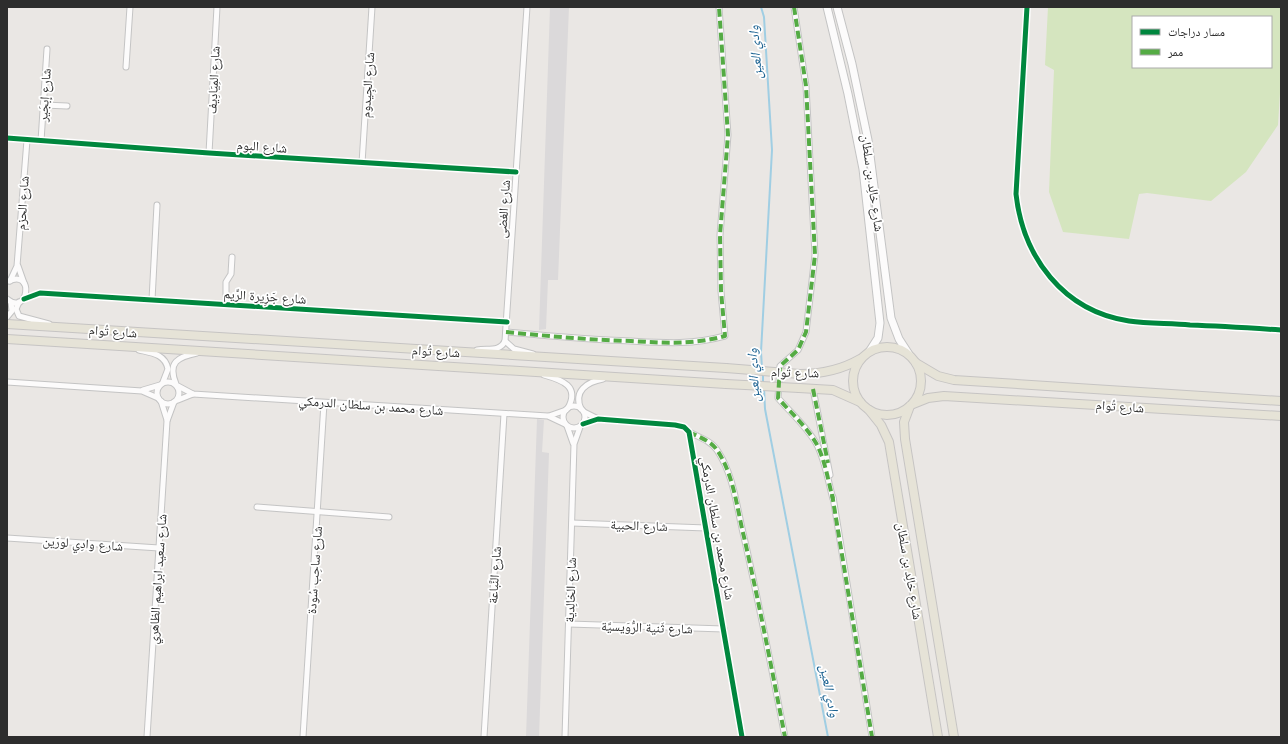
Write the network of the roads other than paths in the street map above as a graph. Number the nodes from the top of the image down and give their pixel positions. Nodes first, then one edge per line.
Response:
1 (130, 7) edge
2 (217, 7) edge
3 (372, 7) edge
4 (527, 7) edge
5 (719, 7) edge
6 (794, 7) edge
7 (826, 7) edge
8 (837, 7) edge
9 (1027, 7) edge
10 (47, 49) dead end
11 (126, 67) dead end
12 (44, 105) junction
13 (67, 106) dead end
14 (7, 138) edge
15 (27, 140) junction
16 (41, 140) junction
17 (209, 153) junction
18 (362, 163) junction
19 (516, 172) junction
20 (157, 204) dead end
21 (232, 257) dead end
22 (17, 266) junction
23 (8, 282) edge
24 (25, 285) junction
25 (40, 293) junction
26 (24, 299) junction
27 (9, 300) edge
28 (152, 300) junction
29 (19, 302) junction
30 (226, 304) junction
31 (7, 317) edge
32 (507, 322) junction
33 (7, 324) edge
34 (59, 327) junction
35 (1281, 330) edge
36 (506, 332) junction
37 (7, 339) edge
38 (506, 341) junction
39 (125, 346) junction
40 (206, 352) junction
41 (869, 352) junction
42 (469, 353) junction
43 (910, 356) junction
44 (542, 357) junction
45 (862, 358) junction
46 (916, 363) junction
47 (532, 372) junction
48 (616, 377) junction
49 (7, 382) edge
50 (161, 384) junction
51 (177, 385) junction
52 (813, 389) junction
53 (142, 391) junction
54 (194, 394) junction
55 (159, 400) junction
56 (1281, 401) edge
57 (175, 402) junction
58 (324, 402) junction
59 (860, 402) junction
60 (911, 405) junction
61 (567, 409) junction
62 (583, 410) junction
63 (869, 410) junction
64 (504, 414) junction
65 (548, 416) junction
66 (1281, 416) edge
67 (598, 419) junction
68 (167, 421) junction
69 (566, 425) junction
70 (582, 425) junction
71 (689, 432) junction
72 (574, 444) junction
73 (833, 499) junction
74 (257, 507) dead end
75 (318, 512) junction
76 (389, 517) dead end
77 (572, 523) junction
78 (706, 528) junction
79 (7, 538) edge
80 (159, 548) junction
81 (569, 624) junction
82 (724, 629) junction
83 (954, 736) edge
84 (147, 737) edge
85 (303, 737) edge
86 (484, 737) edge
87 (565, 737) edge
88 (742, 737) edge
89 (784, 737) edge
90 (872, 737) edge
91 (938, 737) edge

1 - 11 street
2 - 17 street, شارع المِيَادِيف
3 - 18 street, شارع الجِيدوم
4 - 19 street, شارع الغضى
5 - 36 street
6 - 73 street
7 - 41 street, شارع خالِد بن سلطان
8 - 43 street, شارع خالِد بن سلطان
9 - 35 street
10 - 12 street, شارع إبجَير
12 - 13 street
12 - 16 street, شارع إبجَير
14 - 15 street, شارع البوم
15 - 16 street, شارع البوم
15 - 22 street, شارع الحزم
16 - 17 street, شارع البوم
17 - 18 street, شارع البوم
18 - 19 street, شارع البوم
19 - 32 street, شارع الغضى
20 - 28 street
21 - 30 street
22 - 23 street, شارع الحزم
22 - 24 street, شارع الحزم
23 - 24 street, شارع جَزِيرة الرِّيم
24 - 25 street, شارع جَزِيرة الرِّيم
24 - 26 street
25 - 26 street, شارع جَزِيرة الرِّيم
25 - 28 street, شارع جَزِيرة الرِّيم
26 - 29 street, شارع جَزِيرة الرِّيم
27 - 29 street
27 - 31 street
28 - 30 street, شارع جَزِيرة الرِّيم
29 - 34 street
30 - 32 street, شارع جَزِيرة الرِّيم
32 - 36 street, شارع الغضى
33 - 34 main road, شارع تُوام
34 - 42 main road, شارع تُوام
36 - 38 street, شارع الغضى
37 - 39 main road, شارع تُوام
38 - 42 street
38 - 44 street
39 - 40 main road, شارع تُوام
39 - 50 street
40 - 47 main road, شارع تُوام
40 - 51 street
41 - 43 main road
41 - 45 main road
42 - 44 main road, شارع تُوام
43 - 46 main road
44 - 45 main road, شارع تُوام, bridge
45 - 59 main road
46 - 56 main road, شارع تُوام
46 - 60 main road
47 - 48 main road, شارع تُوام
47 - 61 street
48 - 52 main road, شارع تُوام, bridge
48 - 62 street
49 - 53 street
50 - 51 street
50 - 53 street
50 - 55 street
51 - 54 street, شارع محمد بن سلطان الدرمكي
51 - 57 street
52 - 59 main road, شارع تُوام
52 - 73 street
53 - 55 street
54 - 57 street, شارع محمد بن سلطان الدرمكي
54 - 58 street, شارع محمد بن سلطان الدرمكي
55 - 57 street
55 - 68 street, شارع سعيد ابراهيم الظاهري
57 - 68 street, شارع سعيد ابراهيم الظاهري
58 - 64 street, شارع محمد بن سلطان الدرمكي
58 - 75 street, شارع ساحِب سُودة
59 - 63 main road
60 - 63 main road
60 - 66 main road, شارع تُوام
60 - 83 main road, شارع خالِد بن سلطان
61 - 62 street
61 - 65 street, شارع محمد بن سلطان الدرمكي
61 - 69 street
62 - 67 street
62 - 70 street
63 - 91 main road, شارع خالِد بن سلطان
64 - 65 street, شارع محمد بن سلطان الدرمكي
64 - 86 street, شارع النَّباعة
65 - 69 street, شارع محمد بن سلطان الدرمكي
67 - 70 street
67 - 71 street
68 - 80 street, شارع سعيد ابراهيم الظاهري
69 - 70 street
69 - 72 street, شارع الخالِدية
70 - 72 street, شارع الخالِدية
71 - 78 street, شارع محمد بن سلطان الدرمكي
71 - 89 street
72 - 77 street, شارع الخالِدية
73 - 90 street
74 - 75 street
75 - 76 street
75 - 85 street, شارع ساحِب سُودة
77 - 78 street, شارع الحبية
77 - 81 street, شارع الخالِدية
78 - 82 street, شارع محمد بن سلطان الدرمكي
79 - 80 street, شارع وادِي لورَين
80 - 84 street, شارع سعيد ابراهيم الظاهري
81 - 82 street, شارع ثَنية الرُّوَيسيَّة
81 - 87 street, شارع الخالِدية
82 - 88 street, شارع محمد بن سلطان الدرمكي

